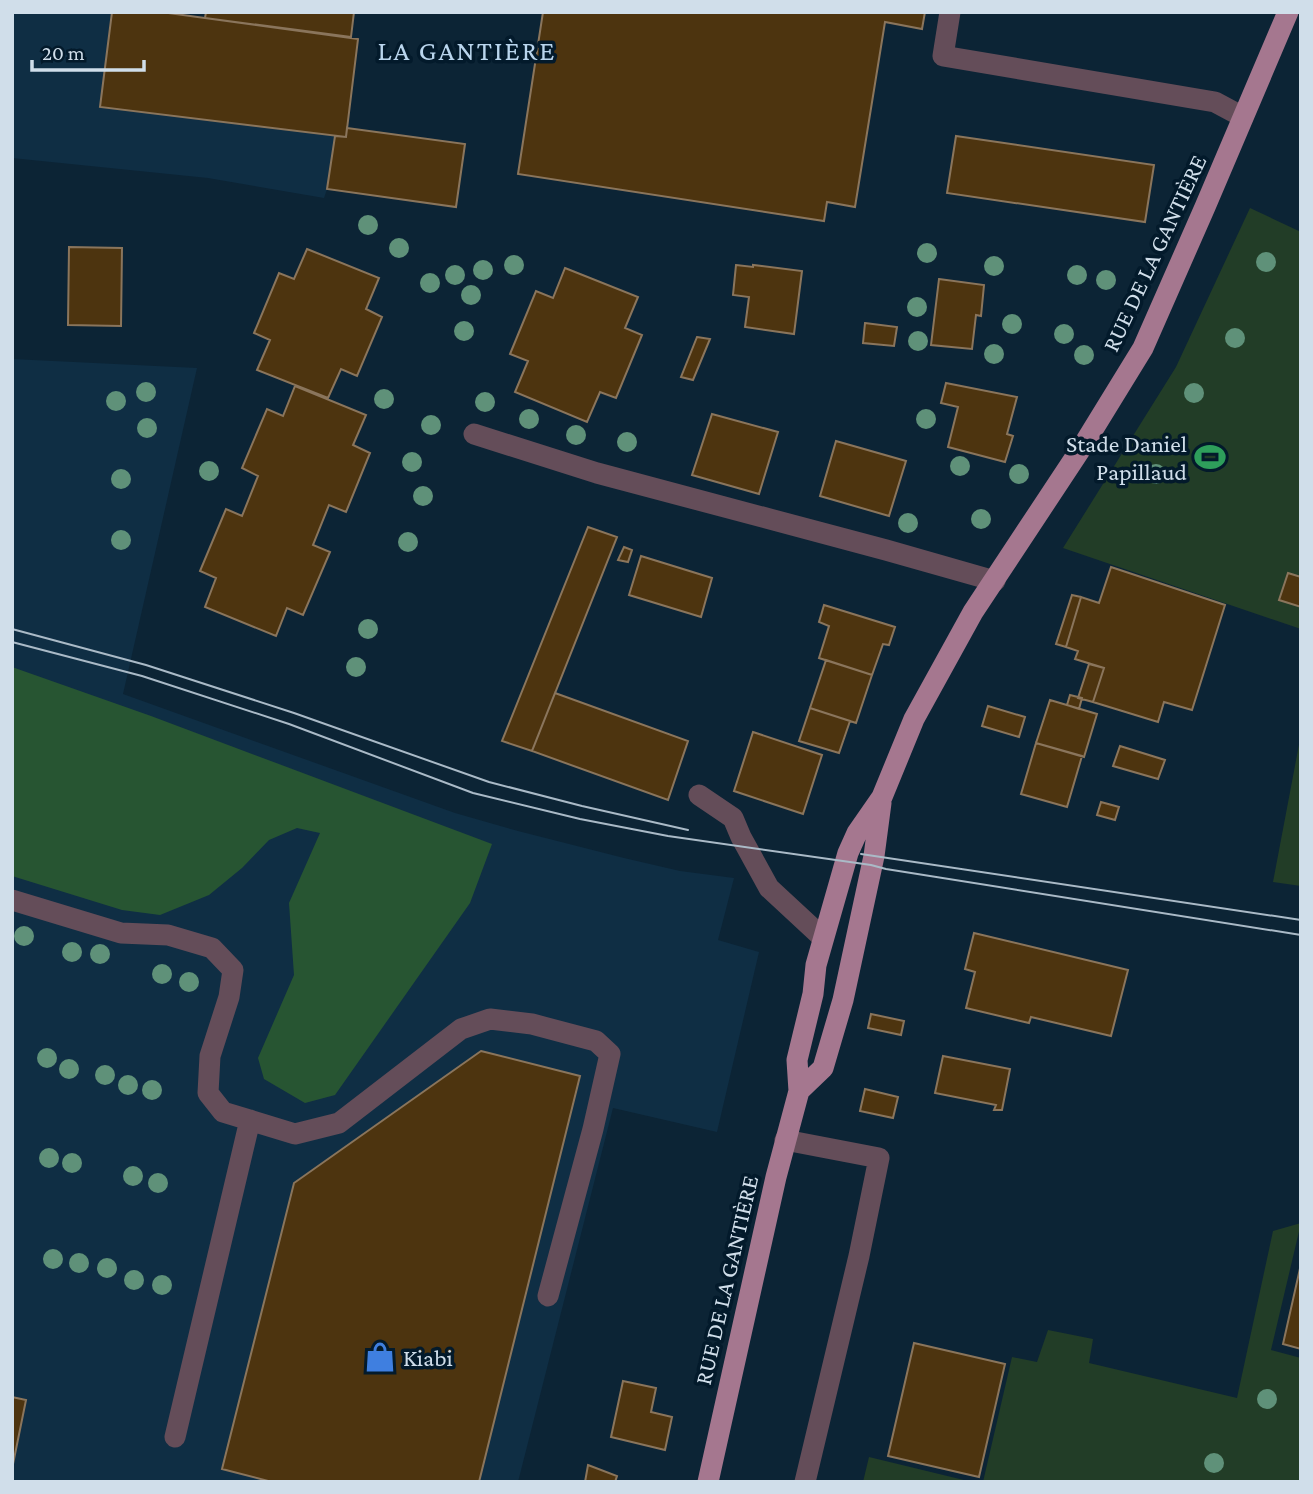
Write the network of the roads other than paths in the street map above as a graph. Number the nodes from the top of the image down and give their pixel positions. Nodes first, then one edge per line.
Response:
1 (950, 12) edge
2 (1288, 12) edge
3 (1243, 117) junction
4 (474, 434) dead end
5 (995, 581) junction
6 (699, 795) dead end
7 (882, 797) junction
8 (12, 900) edge
9 (823, 938) junction
10 (799, 1091) junction
11 (250, 1120) junction
12 (785, 1140) junction
13 (548, 1296) dead end
14 (175, 1437) dead end
15 (708, 1482) edge
16 (805, 1482) edge

1 - 3 lane
2 - 3 main road, RUE DE LA GANTIÈRE
3 - 5 main road, RUE DE LA GANTIÈRE
4 - 5 lane
5 - 7 main road, RUE DE LA GANTIÈRE
6 - 9 lane
7 - 9 main road, RUE DE LA GANTIÈRE
7 - 10 main road, RUE DE LA GANTIÈRE
8 - 11 lane
9 - 10 main road, RUE DE LA GANTIÈRE
10 - 12 main road, RUE DE LA GANTIÈRE
11 - 13 lane
11 - 14 lane
12 - 15 main road, RUE DE LA GANTIÈRE
12 - 16 lane

